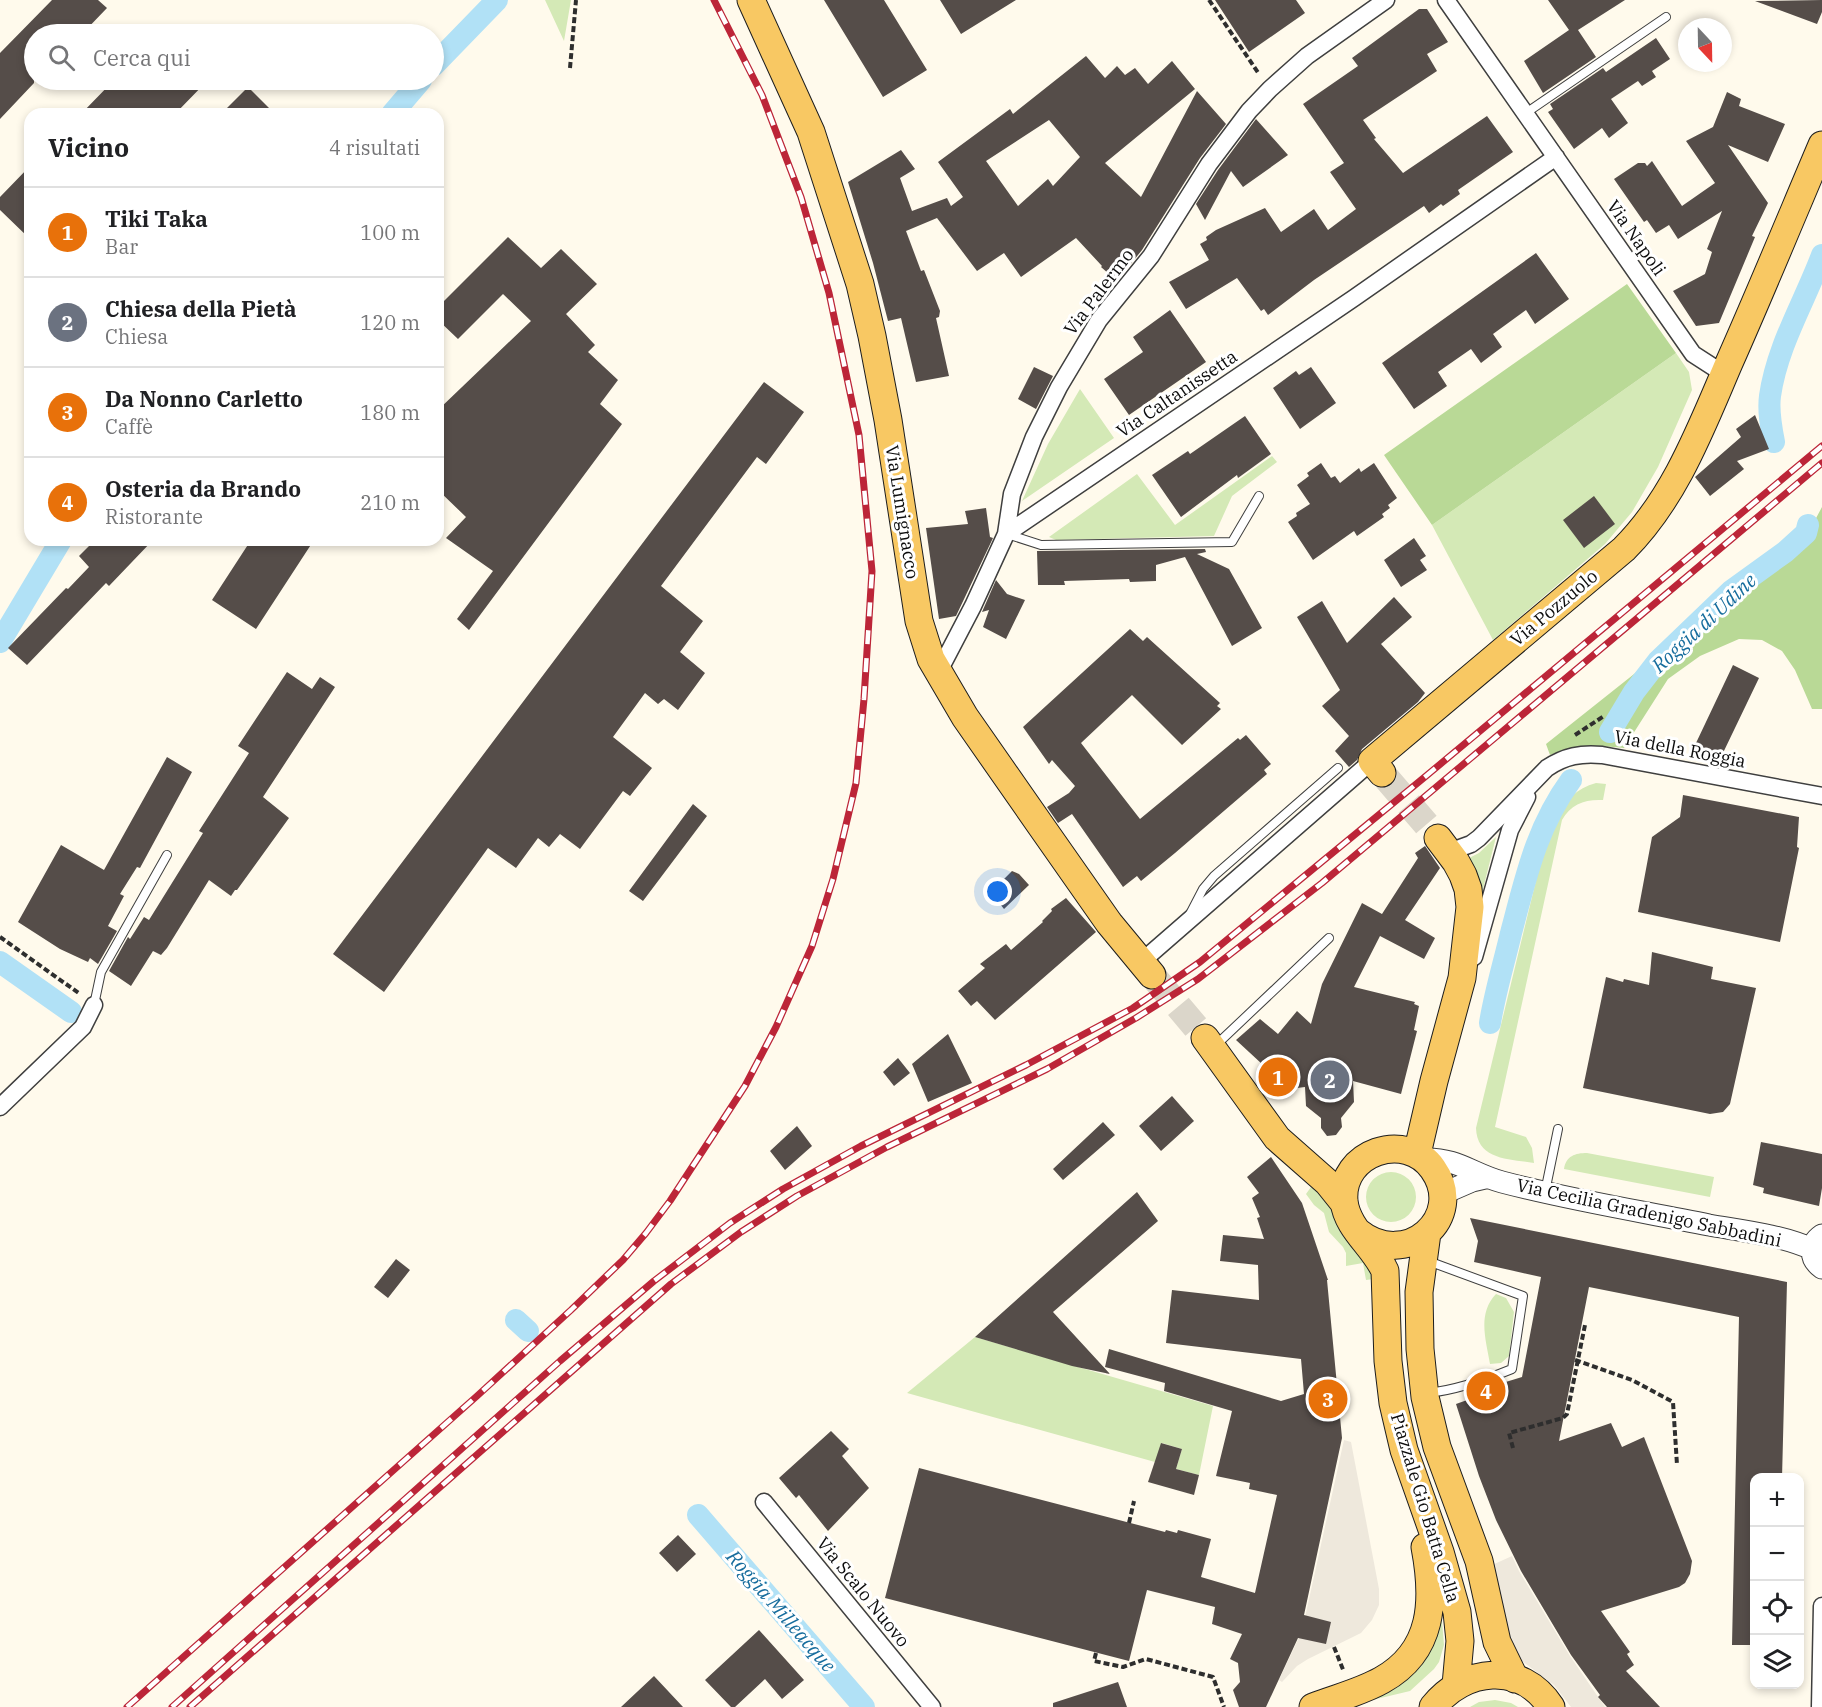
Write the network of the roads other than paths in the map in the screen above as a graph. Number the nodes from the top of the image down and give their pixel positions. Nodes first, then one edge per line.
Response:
1 (751, 0) edge
2 (1386, 0) edge
3 (1446, 0) edge
4 (1666, 17) dead end
5 (1526, 113) junction
6 (1822, 145) edge
7 (1556, 157) junction
8 (1724, 374) junction
9 (1259, 496) dead end
10 (1006, 534) junction
11 (938, 673) junction
12 (1377, 767) joint
13 (1338, 768) dead end
14 (1538, 778) junction
15 (1822, 796) edge
16 (1443, 845) joint
17 (167, 855) dead end
18 (1188, 920) junction
19 (1329, 938) dead end
20 (1146, 969) joint
21 (1462, 978) junction
22 (94, 1005) joint
23 (1209, 1043) joint
24 (0, 1107) edge
25 (1558, 1129) dead end
26 (1421, 1157) junction
27 (1485, 1178) junction
28 (1545, 1192) junction
29 (1442, 1194) junction
30 (1344, 1203) junction
31 (1358, 1232) junction
32 (1817, 1242) edge
33 (1425, 1246) junction
34 (1822, 1268) edge
35 (1424, 1393) junction
36 (1411, 1472) junction
37 (764, 1502) dead end
38 (1822, 1606) edge
39 (1515, 1678) junction
40 (1456, 1685) junction
41 (932, 1707) edge
42 (1313, 1707) edge
43 (1432, 1707) edge
44 (1551, 1707) edge
45 (1820, 1707) edge

1 - 11 main road, Via Lumignacco
2 - 10 street, Via Palermo
3 - 5 street, Via Napoli
4 - 5 lane
5 - 7 street, Via Napoli
6 - 8 main road, Via Pozzuolo
7 - 8 street, Via Napoli
7 - 10 street, Via Caltanissetta
8 - 12 main road, Via Pozzuolo
9 - 10 lane
10 - 11 street, Via Palermo
11 - 20 main road, Via Lumignacco
12 - 18 street, Via Pozzuolo
13 - 18 lane
14 - 15 street, Via della Roggia
14 - 16 street, Via della Roggia
14 - 21 street, Via della Roggia
16 - 21 main road
17 - 22 lane
18 - 20 street, Via Pozzuolo
19 - 23 lane, Piazzale Gio Batta Cella
21 - 26 main road
22 - 24 street
23 - 30 main road, Piazzale Gio Batta Cella
25 - 28 lane
26 - 27 street, Via Cecilia Gradenigo Sabbadini
26 - 29 main road
26 - 30 main road
27 - 28 street, Via Cecilia Gradenigo Sabbadini
27 - 29 street
28 - 32 street, Via Cecilia Gradenigo Sabbadini
29 - 33 main road, Piazzale Gio Batta Cella
30 - 31 main road, Piazzale Gio Batta Cella
31 - 33 main road
31 - 36 main road, Piazzale Gio Batta Cella
32 - 34 street, Via Cecilia Gradenigo Sabbadini
33 - 35 main road, Piazzale Gio Batta Cella
33 - 35 lane
35 - 39 main road, Piazzale Gio Batta Cella
36 - 40 main road, Piazzale Gio Batta Cella
36 - 42 main road
37 - 41 street, Via Scalo Nuovo
38 - 45 street
39 - 40 main road
39 - 44 main road
40 - 43 main road

